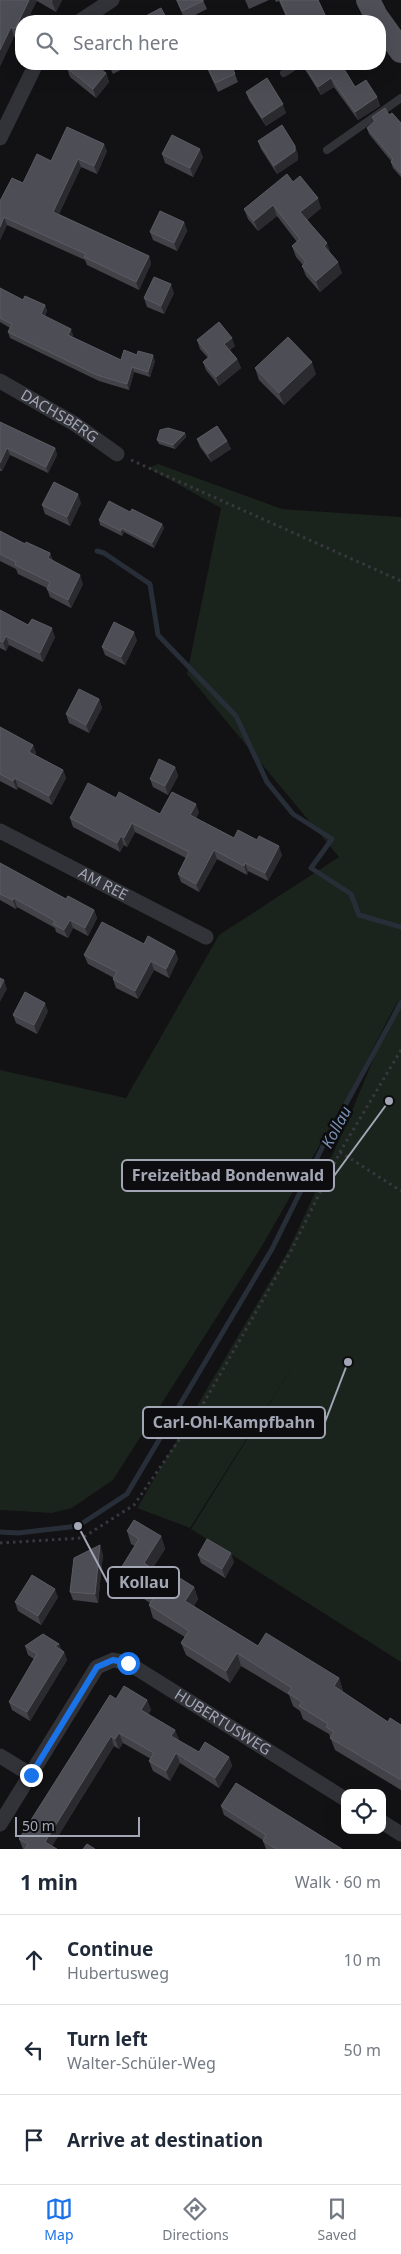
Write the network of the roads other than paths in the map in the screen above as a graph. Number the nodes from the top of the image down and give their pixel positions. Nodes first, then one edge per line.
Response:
1 (112, 0) edge
2 (89, 15) edge
3 (386, 33) edge
4 (401, 52) edge
5 (33, 70) edge
6 (289, 70) edge
7 (284, 73) dead end
8 (401, 98) edge
9 (0, 138) edge
10 (327, 150) dead end
11 (0, 381) edge
12 (117, 454) road end
13 (0, 831) edge
14 (206, 937) dead end
15 (0, 1756) edge
16 (31, 1775) junction
17 (341, 1796) edge
18 (0, 1824) edge
19 (386, 1825) edge
20 (401, 1834) edge

1 - 2 street
3 - 4 main road
5 - 9 street
6 - 7 lane
8 - 10 lane
11 - 12 street, DACHSBERG
13 - 14 street, AM REE
15 - 16 street
16 - 17 street, HUBERTUSWEG
16 - 18 street
19 - 20 street

